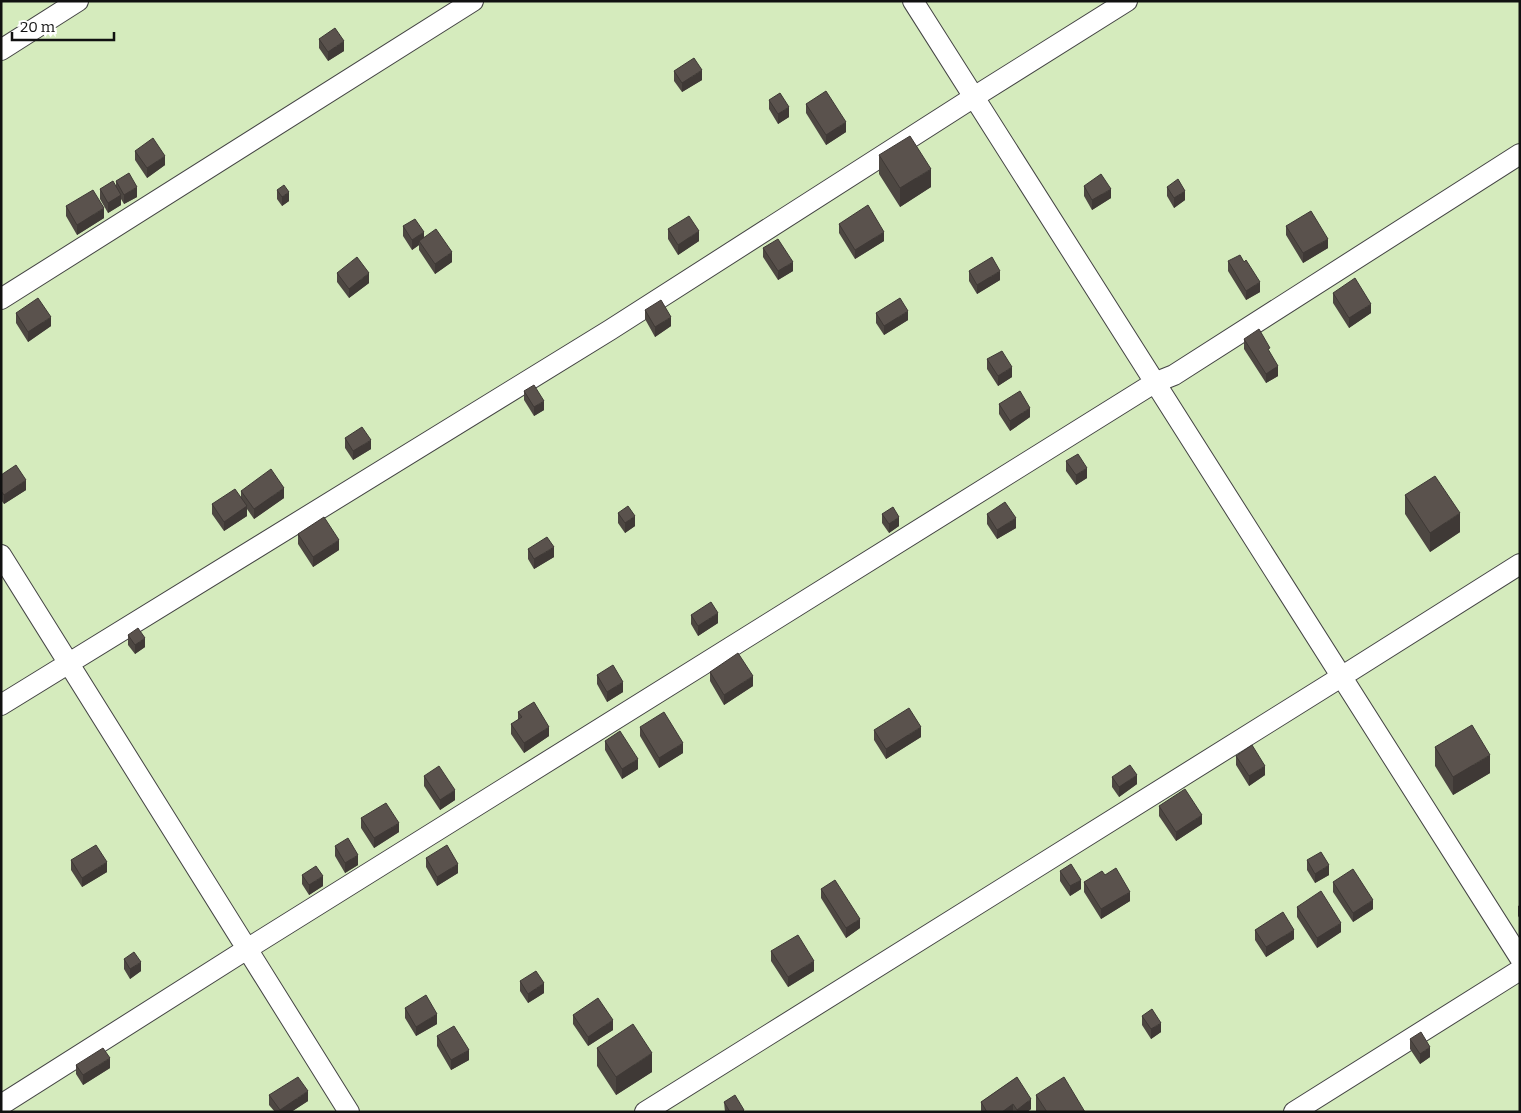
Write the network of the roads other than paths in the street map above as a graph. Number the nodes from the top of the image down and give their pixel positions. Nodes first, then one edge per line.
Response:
1 (78, 1) edge
2 (473, 1) edge
3 (913, 1) edge
4 (1127, 1) edge
5 (1, 50) edge
6 (974, 97) junction
7 (1520, 154) edge
8 (1, 299) edge
9 (1154, 383) junction
10 (1, 555) edge
11 (1520, 564) edge
12 (70, 662) junction
13 (1341, 677) junction
14 (1, 705) edge
15 (247, 949) junction
16 (1520, 958) edge
17 (1520, 970) edge
18 (1, 1104) edge
19 (349, 1112) edge
20 (645, 1112) edge
21 (1294, 1112) edge

1 - 5 lane
2 - 8 lane
3 - 6 lane
4 - 6 lane
6 - 9 lane
6 - 12 lane
7 - 9 lane
9 - 13 lane
9 - 15 lane
10 - 12 lane
11 - 13 lane
12 - 14 lane
12 - 15 lane
13 - 16 lane
13 - 20 lane
15 - 18 lane
15 - 19 lane
17 - 21 lane

